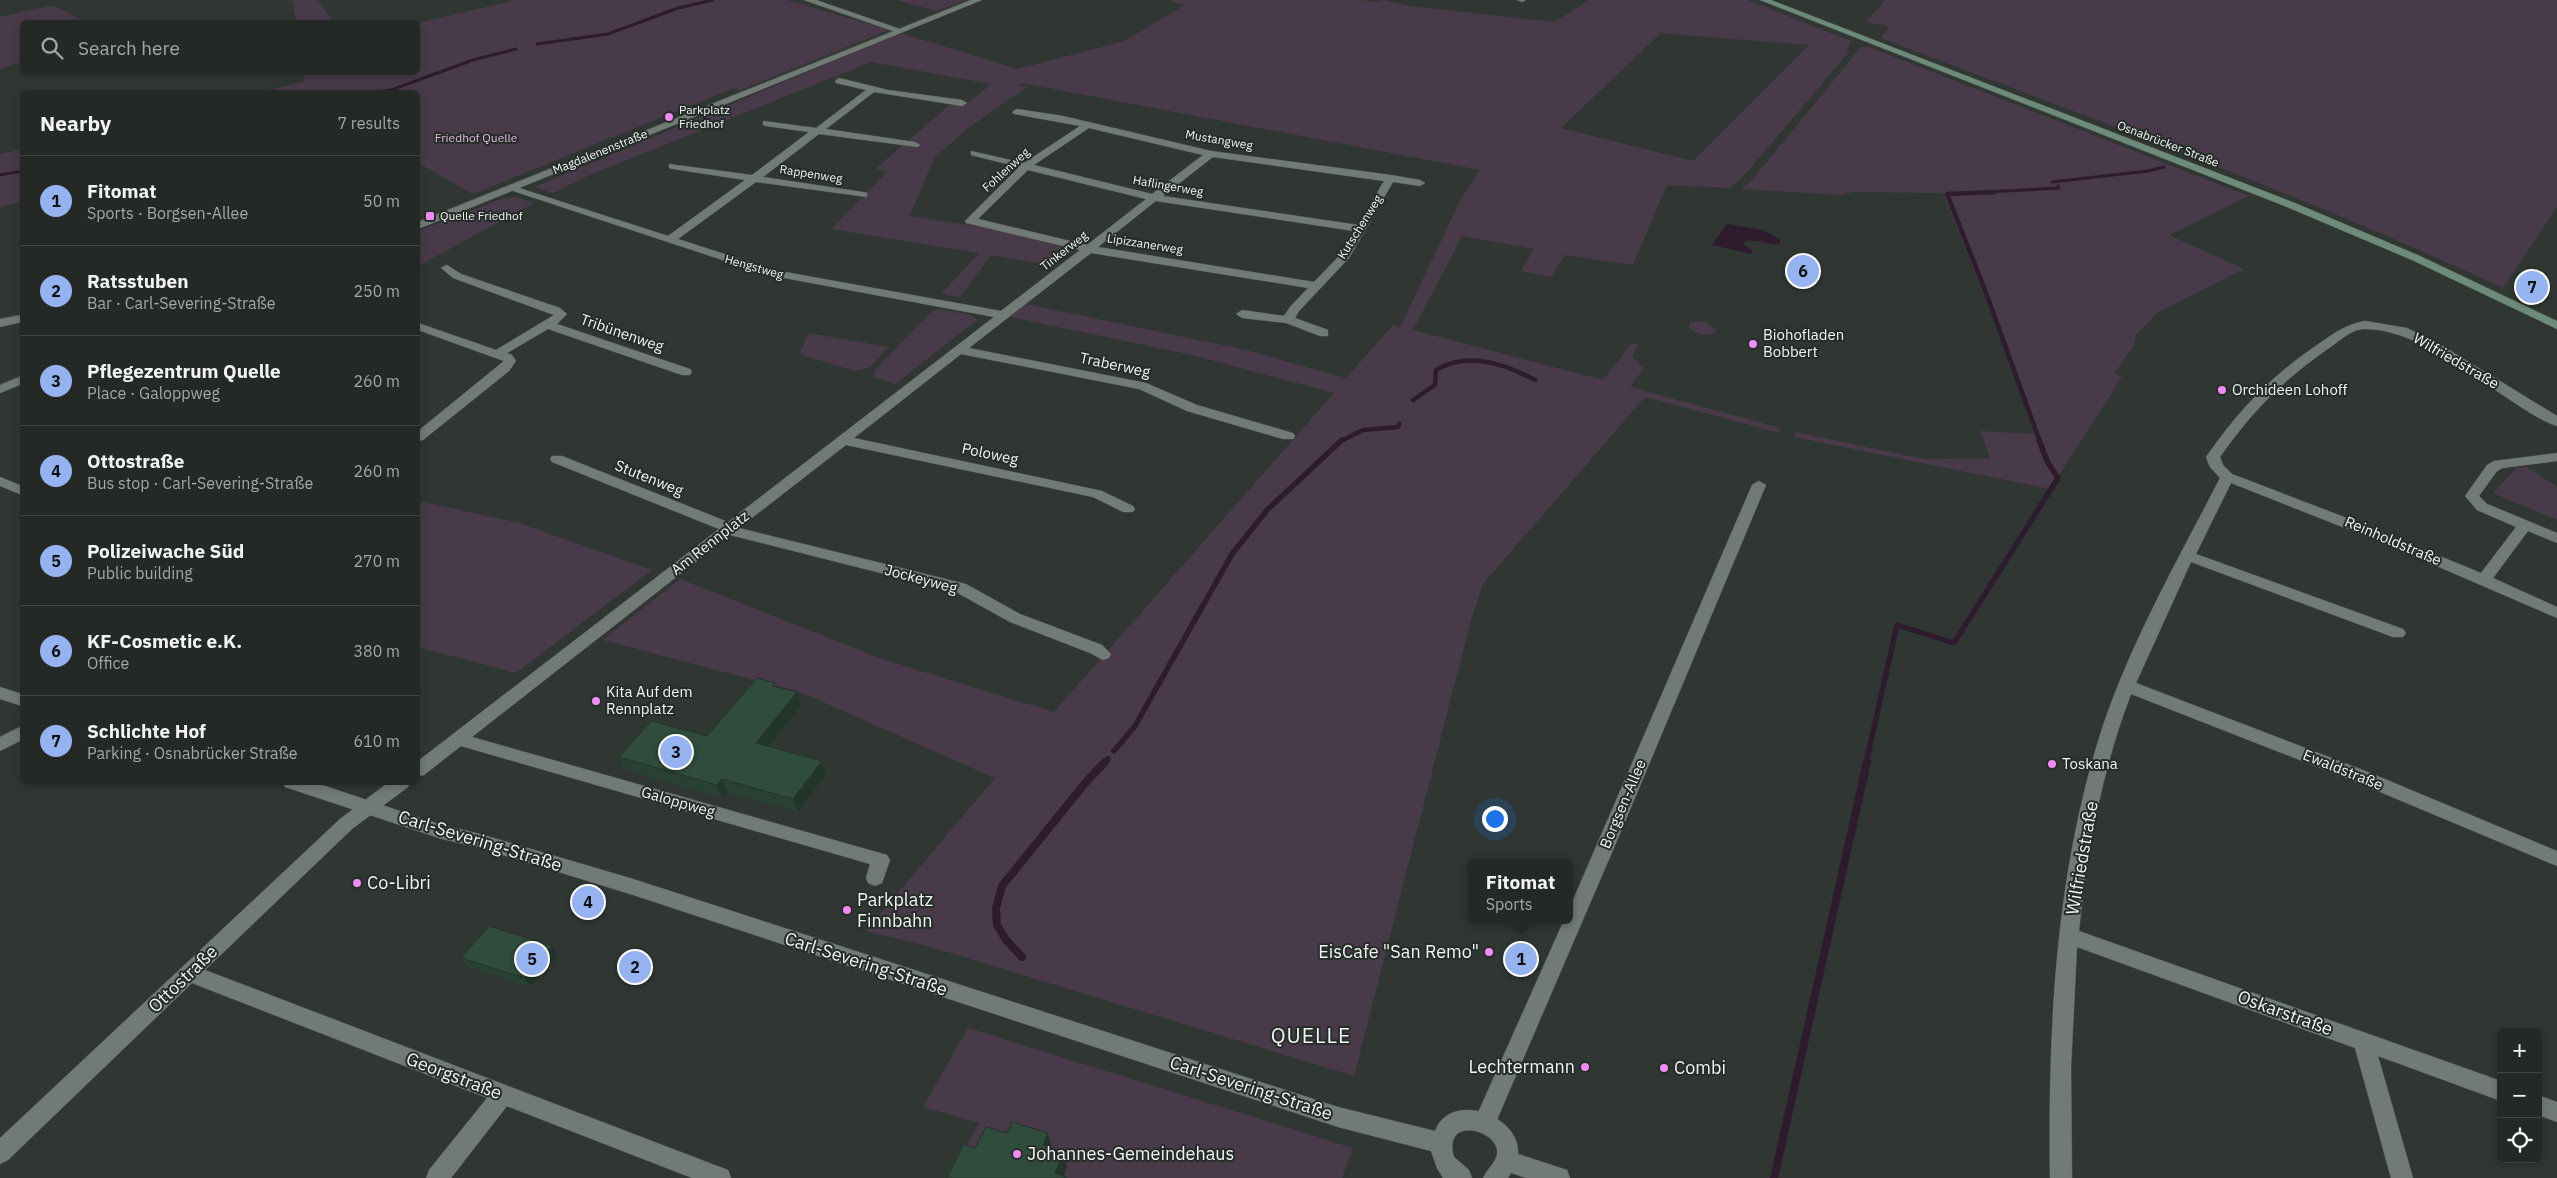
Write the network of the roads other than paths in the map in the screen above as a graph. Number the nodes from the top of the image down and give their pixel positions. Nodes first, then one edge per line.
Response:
1 (808, 0) edge
2 (978, 0) edge
3 (1764, 0) edge
4 (899, 30) junction
5 (839, 81) dead end
6 (874, 89) junction
7 (962, 103) dead end
8 (1016, 112) dead end
9 (766, 123) dead end
10 (1087, 125) junction
11 (817, 131) junction
12 (915, 145) dead end
13 (974, 153) dead end
14 (1211, 154) junction
15 (673, 166) dead end
16 (1026, 166) junction
17 (754, 178) junction
18 (1391, 178) junction
19 (1420, 183) dead end
20 (512, 189) junction
21 (863, 195) dead end
22 (1154, 198) junction
23 (970, 221) joint
24 (420, 225) edge
25 (1361, 229) junction
26 (669, 240) junction
27 (1089, 249) junction
28 (447, 268) dead end
29 (1317, 286) junction
30 (1242, 314) dead end
31 (1003, 315) junction
32 (20, 318) edge
33 (1288, 320) junction
34 (0, 323) edge
35 (548, 325) junction
36 (2557, 326) edge
37 (420, 327) edge
38 (1324, 333) dead end
39 (958, 350) junction
40 (498, 354) junction
41 (686, 372) dead end
42 (20, 381) edge
43 (0, 389) edge
44 (2557, 422) edge
45 (420, 435) edge
46 (1288, 436) dead end
47 (843, 440) junction
48 (2557, 457) edge
49 (557, 459) dead end
50 (2227, 477) junction
51 (0, 481) edge
52 (1759, 485) dead end
53 (20, 490) edge
54 (1128, 509) dead end
55 (2525, 525) junction
56 (728, 529) junction
57 (2557, 538) edge
58 (2188, 556) junction
59 (2485, 579) junction
60 (2557, 613) edge
61 (2398, 633) dead end
62 (1104, 654) dead end
63 (2127, 686) junction
64 (0, 693) edge
65 (20, 699) edge
66 (20, 733) edge
67 (458, 739) junction
68 (0, 745) edge
69 (420, 768) edge
70 (300, 785) edge
71 (398, 785) edge
72 (369, 807) junction
73 (2557, 859) edge
74 (875, 878) dead end
75 (1573, 921) edge
76 (1572, 924) edge
77 (2069, 936) junction
78 (189, 973) junction
79 (2364, 1041) junction
80 (2497, 1090) edge
81 (503, 1095) junction
82 (2542, 1106) edge
83 (2557, 1112) edge
84 (1485, 1122) junction
85 (1442, 1143) junction
86 (0, 1153) edge
87 (1501, 1170) edge
88 (437, 1178) edge
89 (720, 1178) edge
90 (1461, 1178) edge
91 (1559, 1178) edge
92 (2061, 1178) edge
93 (2402, 1178) edge

1 - 4 street
2 - 4 street, Magdalenenstraße
3 - 36 main road, Osnabrücker Straße
4 - 20 street, Magdalenenstraße
5 - 6 street
6 - 7 street
6 - 11 street, Rappenweg
8 - 10 street, Mustangweg
9 - 11 street
10 - 14 street, Mustangweg
10 - 16 street, Fohlenweg
11 - 12 street
11 - 17 street, Rappenweg
13 - 16 street, Haflingerweg
14 - 18 street, Mustangweg
14 - 22 street, Tinkerweg
15 - 17 street, Rappenweg
16 - 22 street, Haflingerweg
16 - 23 street, Fohlenweg
17 - 21 street, Rappenweg
17 - 26 street, Rappenweg
18 - 19 street, Mustangweg
18 - 25 street, Kutschenweg
20 - 24 street, Magdalenenstraße
20 - 26 street, Hengstweg
22 - 25 street, Haflingerweg
22 - 27 street, Tinkerweg
23 - 27 street, Lipizzanerweg
25 - 29 street, Kutschenweg
26 - 31 street, Hengstweg
27 - 29 street, Lipizzanerweg
27 - 31 street, Tinkerweg
28 - 35 street, Tribünenweg
29 - 33 street, Kutschenweg
30 - 33 street
31 - 39 street, Am Rennplatz
32 - 34 street
33 - 38 street
35 - 40 street
35 - 41 street, Tribünenweg
37 - 40 street
39 - 46 street, Traberweg
39 - 47 street, Am Rennplatz
40 - 45 street
42 - 43 street
44 - 50 street, Wilfriedstraße
47 - 54 street, Poloweg
47 - 56 street, Am Rennplatz
48 - 55 street
49 - 56 street, Stutenweg
50 - 58 street, Wilfriedstraße
50 - 59 street, Reinholdstraße
51 - 53 street
52 - 75 street, Borgsen-Allee
55 - 57 street
55 - 59 street
56 - 62 street, Jockeyweg
56 - 67 street, Am Rennplatz
58 - 61 street
58 - 63 street, Wilfriedstraße
59 - 60 street, Reinholdstraße
63 - 73 street, Ewaldstraße
63 - 77 street, Wilfriedstraße
64 - 65 street
66 - 68 street
67 - 69 street, Am Rennplatz
67 - 74 street, Galoppweg
70 - 72 street, Carl-Severing-Straße
71 - 72 street
72 - 78 street, Ottostraße
72 - 85 street, Carl-Severing-Straße
76 - 84 street, Borgsen-Allee
77 - 79 street, Oskarstraße
77 - 92 street, Wilfriedstraße
78 - 81 street, Georgstraße
78 - 86 street, Ottostraße
79 - 80 street, Oskarstraße
79 - 93 street
81 - 88 street
81 - 89 street, Georgstraße
82 - 83 street
84 - 85 street
84 - 87 street
85 - 90 street
87 - 91 street

